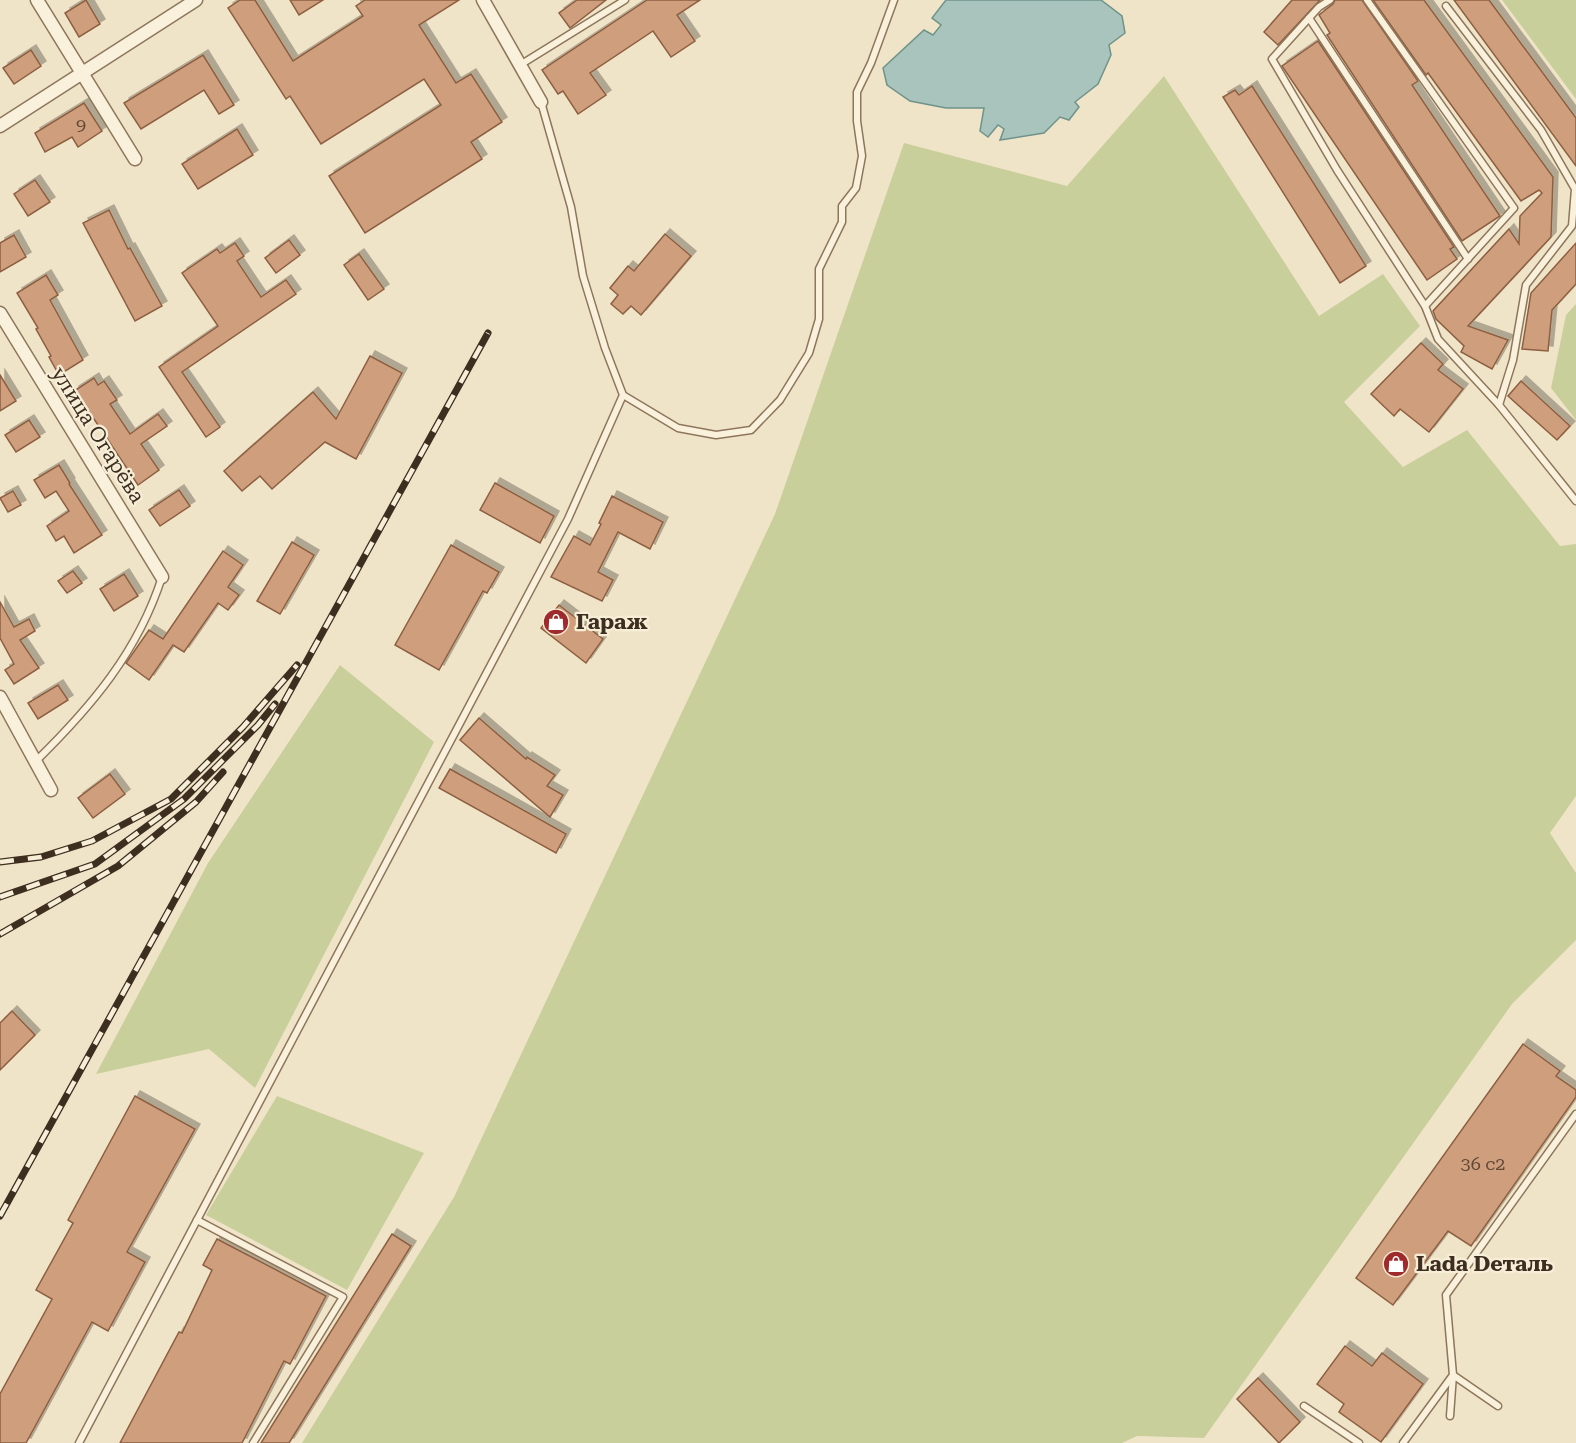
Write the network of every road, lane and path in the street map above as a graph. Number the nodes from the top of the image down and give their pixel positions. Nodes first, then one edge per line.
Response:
1 (37, 0) edge
2 (196, 0) edge
3 (483, 0) edge
4 (625, 0) edge
5 (894, 0) edge
6 (1330, 0) edge
7 (1367, 0) edge
8 (1446, 6) dead end
9 (1309, 18) junction
10 (520, 65) junction
11 (82, 73) junction
12 (541, 102) joint
13 (0, 126) edge
14 (135, 159) dead end
15 (1468, 259) junction
16 (1425, 306) junction
17 (0, 313) edge
18 (623, 395) junction
19 (1499, 405) junction
20 (1576, 501) edge
21 (162, 577) joint
22 (0, 697) edge
23 (35, 761) junction
24 (51, 790) dead end
25 (1576, 1114) edge
26 (197, 1220) junction
27 (1453, 1375) junction
28 (1304, 1406) dead end
29 (1498, 1406) dead end
30 (1450, 1416) dead end
31 (79, 1443) edge
32 (253, 1443) edge
33 (1359, 1443) edge
34 (1403, 1443) edge

1 - 11 street
2 - 11 street
3 - 10 street
4 - 10 lane
5 - 18 lane
6 - 9 lane
7 - 15 lane
8 - 19 lane
9 - 15 lane
9 - 16 lane
10 - 12 street
11 - 13 street
11 - 14 street
12 - 18 lane
15 - 16 lane
16 - 19 lane
17 - 21 street, улица Огарёва
18 - 26 lane
19 - 20 lane
21 - 23 lane
22 - 23 street
23 - 24 street
25 - 27 lane
26 - 31 lane
26 - 32 lane
27 - 29 lane
27 - 30 lane
27 - 34 lane
28 - 33 lane

